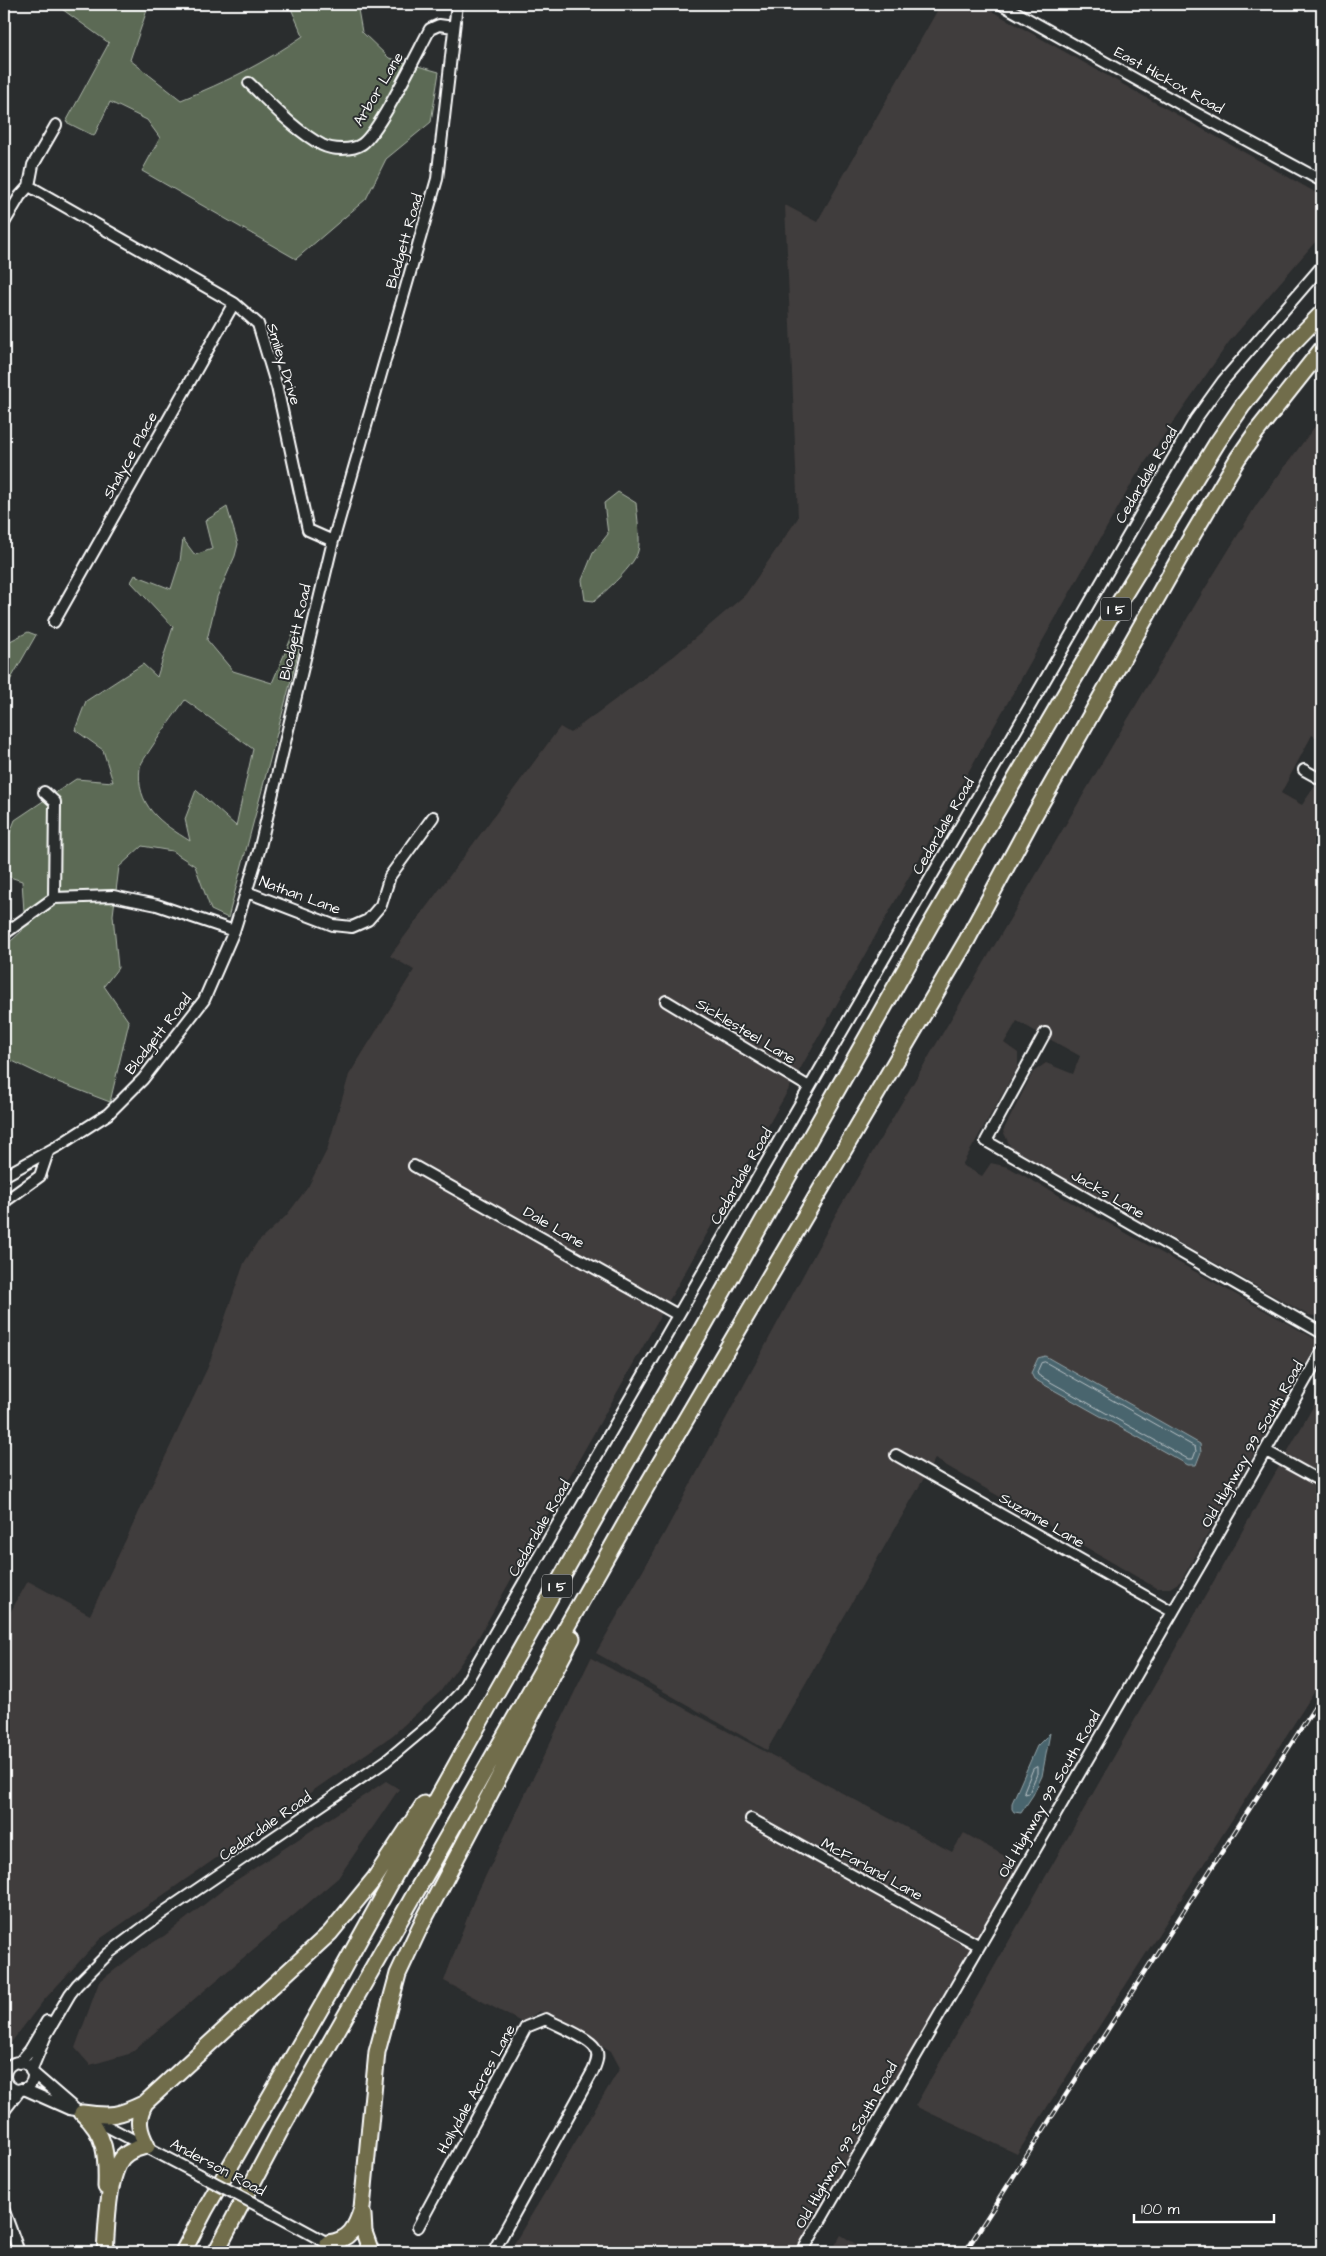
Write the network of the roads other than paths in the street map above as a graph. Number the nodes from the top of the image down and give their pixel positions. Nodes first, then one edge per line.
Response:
1 (457, 4) edge
2 (1001, 4) edge
3 (454, 27) junction
4 (248, 83) dead end
5 (56, 125) dead end
6 (1322, 181) edge
7 (29, 186) junction
8 (4, 223) edge
9 (1322, 266) edge
10 (234, 303) junction
11 (1322, 313) edge
12 (1322, 349) edge
13 (333, 541) junction
14 (54, 622) dead end
15 (1304, 770) dead end
16 (1322, 780) edge
17 (44, 792) dead end
18 (433, 817) dead end
19 (247, 892) junction
20 (54, 898) junction
21 (234, 931) junction
22 (4, 934) edge
23 (666, 1001) dead end
24 (1044, 1033) dead end
25 (809, 1087) junction
26 (48, 1152) junction
27 (414, 1166) dead end
28 (4, 1176) edge
29 (4, 1202) edge
30 (678, 1315) junction
31 (1322, 1333) edge
32 (1322, 1351) edge
33 (1266, 1451) junction
34 (896, 1455) dead end
35 (649, 1482) junction
36 (1322, 1482) edge
37 (1174, 1612) junction
38 (496, 1694) junction
39 (751, 1819) dead end
40 (978, 1945) junction
41 (70, 1994) junction
42 (4, 2059) edge
43 (18, 2063) junction
44 (32, 2072) junction
45 (5, 2080) edge
46 (23, 2089) junction
47 (4, 2102) edge
48 (145, 2103) junction
49 (4, 2111) edge
50 (79, 2112) junction
51 (148, 2146) junction
52 (362, 2208) junction
53 (4, 2211) edge
54 (418, 2227) dead end
55 (106, 2234) junction
56 (330, 2248) edge
57 (19, 2252) edge
58 (105, 2252) edge
59 (183, 2252) edge
60 (216, 2252) edge
61 (344, 2252) edge
62 (371, 2252) edge
63 (493, 2252) edge
64 (802, 2252) edge

1 - 3 street, Blodgett Road
2 - 6 street, East Hickox Road
3 - 4 street, Arbor Lane
3 - 13 street, Blodgett Road
5 - 7 street
7 - 8 street
7 - 10 street, Smiley Drive
9 - 25 street, Cedardale Road
10 - 13 street, Smiley Drive
10 - 14 street, Shalyce Place
11 - 38 highway, I 5
12 - 35 highway, I 5
13 - 19 street, Blodgett Road
15 - 16 street
17 - 20 street
18 - 19 street, Nathan Lane
19 - 21 street, Blodgett Road
20 - 21 street
20 - 22 street
21 - 26 street, Blodgett Road
23 - 25 street, Sicklesteel Lane
24 - 31 street, Jacks Lane
25 - 30 street, Cedardale Road
26 - 28 street, Blodgett Road
26 - 29 street
27 - 30 street, Dale Lane
30 - 41 street, Cedardale Road
32 - 33 street, Old Highway 99 South Road
33 - 36 street
33 - 37 street, Old Highway 99 South Road
34 - 37 street, Suzanne Lane
35 - 52 highway
35 - 60 highway, I 5
37 - 40 street, Old Highway 99 South Road
38 - 48 highway
38 - 59 highway, I 5
39 - 40 street, McFarland Lane
40 - 64 street, Old Highway 99 South Road
41 - 43 street, Cedardale Road
41 - 44 street, Cedardale Road
42 - 43 street
43 - 44 street
43 - 45 street
44 - 46 street
44 - 50 street, Anderson Road
45 - 46 street
45 - 47 street
46 - 49 street
46 - 50 street, Anderson Road
48 - 50 highway
48 - 51 highway
50 - 51 street, Anderson Road
50 - 55 highway
51 - 55 highway
51 - 56 street, Anderson Road, bridge
52 - 56 highway
52 - 62 highway
53 - 57 street
54 - 63 street, Hollydale Acres Lane
55 - 58 highway
56 - 61 street, Anderson Road

